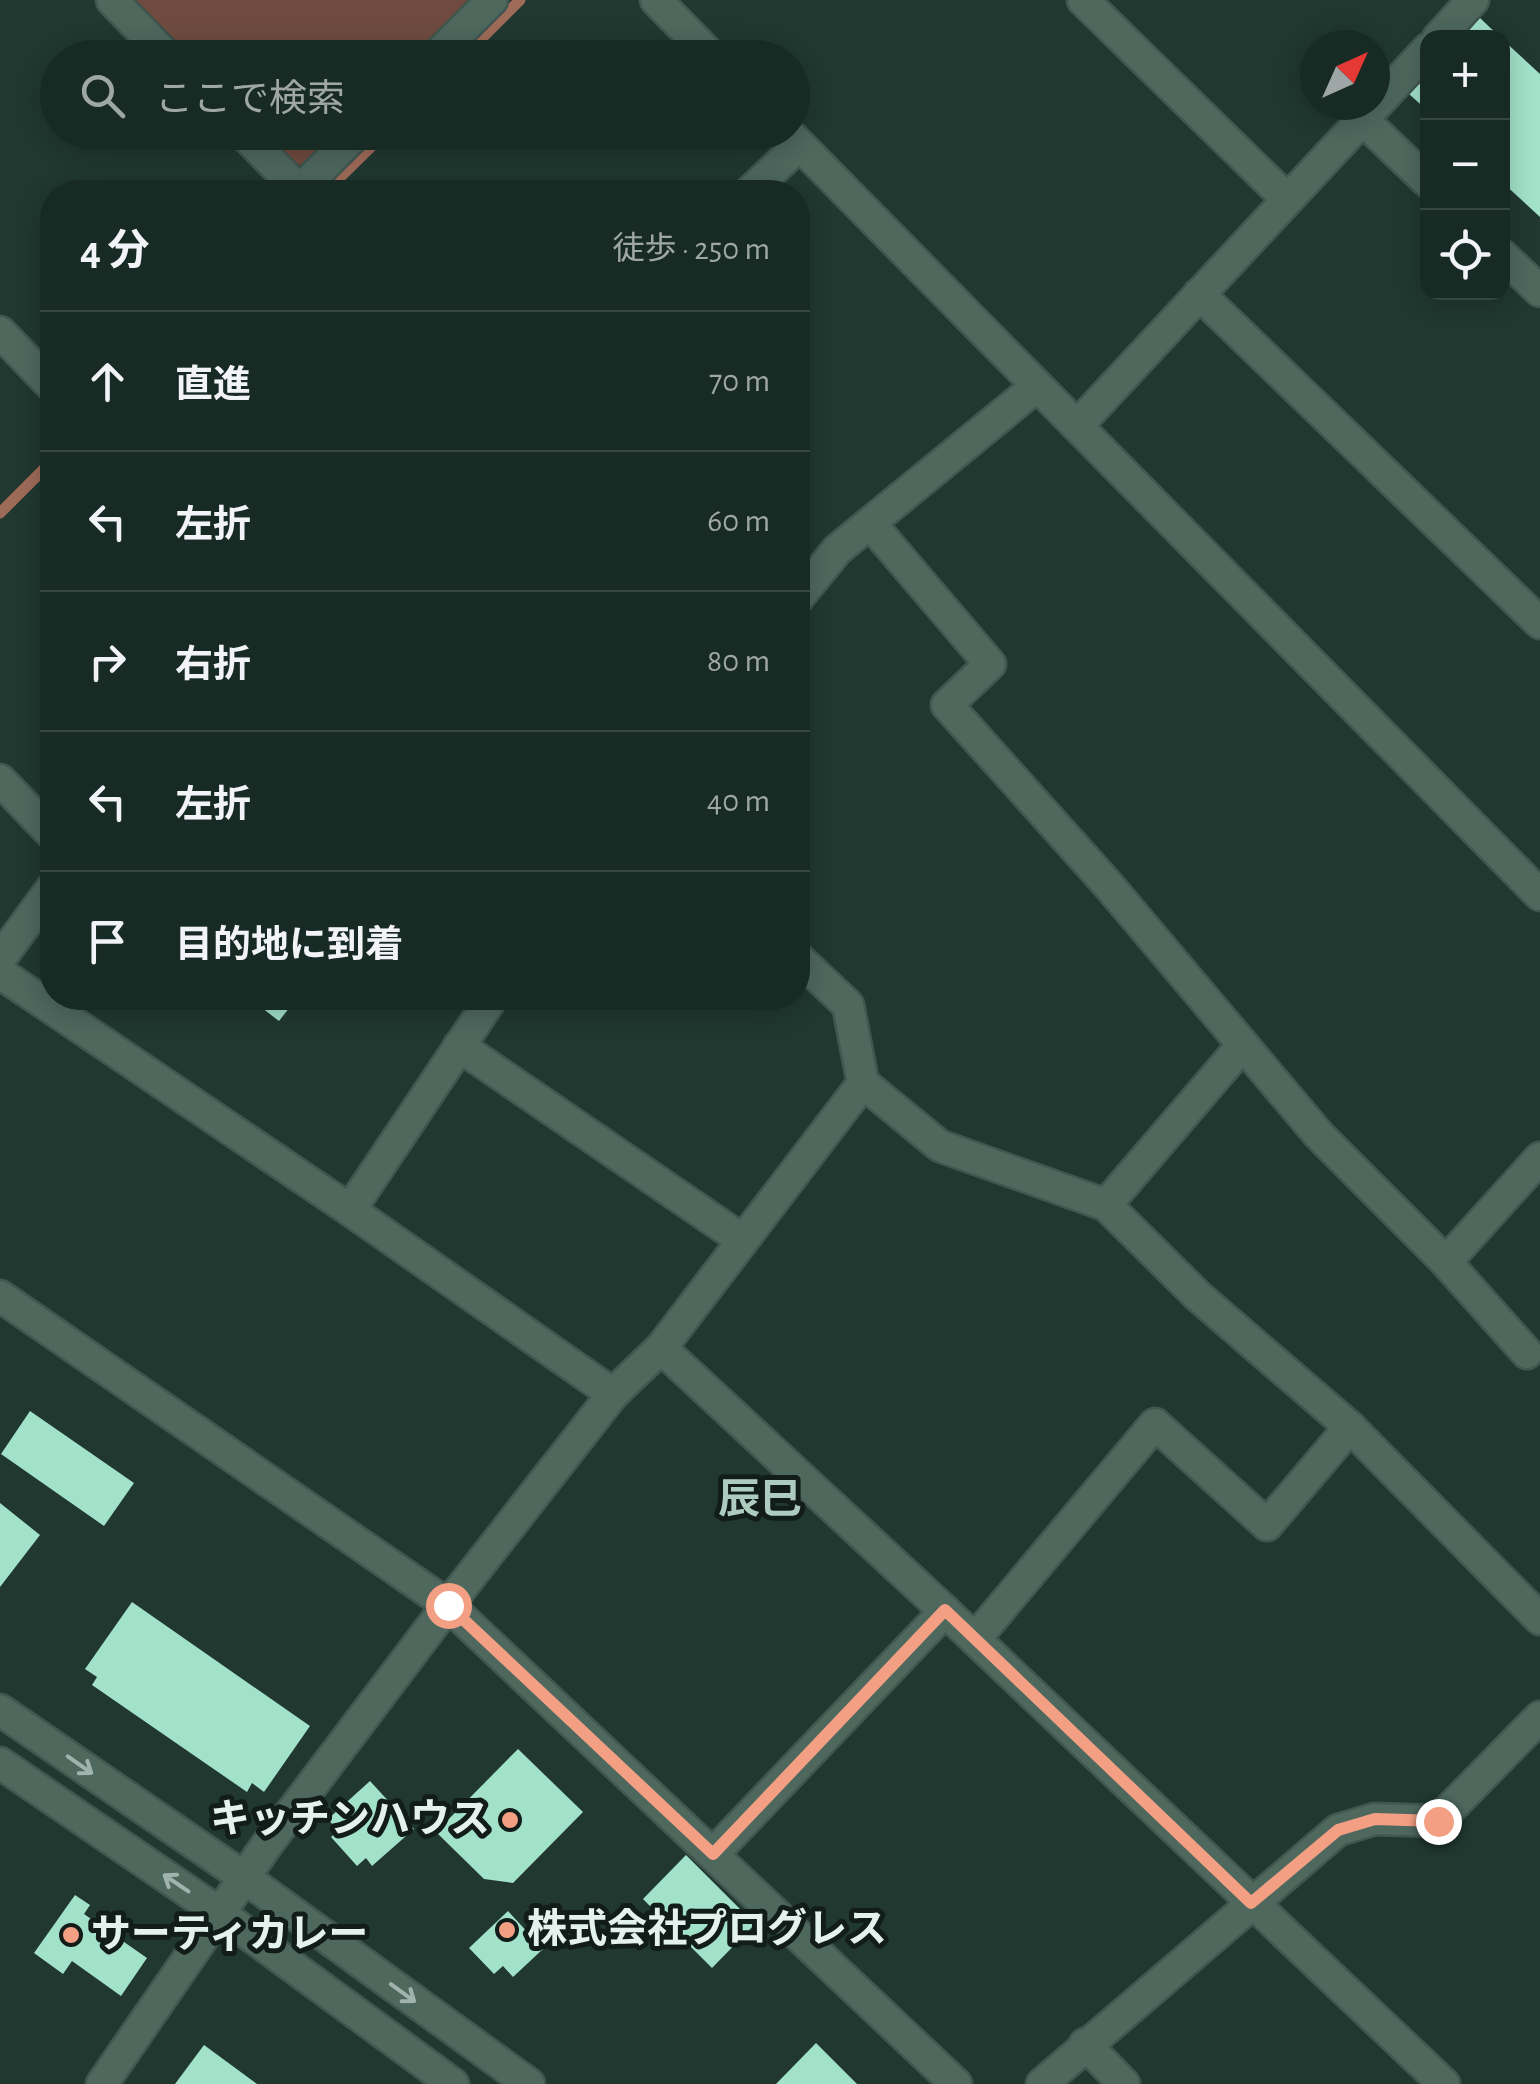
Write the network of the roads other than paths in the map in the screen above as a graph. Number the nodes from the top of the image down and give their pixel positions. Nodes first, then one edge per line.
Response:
1 (112, 0) edge
2 (492, 0) edge
3 (656, 0) edge
4 (1083, 0) edge
5 (1473, 0) edge
6 (1445, 30) edge
7 (151, 40) edge
8 (452, 40) edge
9 (695, 40) edge
10 (1420, 57) edge
11 (1390, 89) edge
12 (1361, 120) edge
13 (1363, 120) edge
14 (259, 150) edge
15 (341, 150) edge
16 (784, 150) edge
17 (804, 150) edge
18 (1420, 174) edge
19 (288, 180) edge
20 (312, 180) edge
21 (760, 180) edge
22 (1288, 200) junction
23 (1510, 263) edge
24 (1540, 291) edge
25 (1199, 294) junction
26 (0, 332) edge
27 (40, 374) edge
28 (1037, 386) junction
29 (1077, 426) junction
30 (870, 523) junction
31 (810, 583) edge
32 (1540, 623) edge
33 (0, 780) edge
34 (40, 822) edge
35 (1539, 891) edge
36 (40, 904) edge
37 (0, 959) edge
38 (810, 969) edge
39 (0, 973) edge
40 (40, 1000) edge
41 (55, 1010) edge
42 (484, 1010) edge
43 (459, 1046) junction
44 (1242, 1046) junction
45 (862, 1083) junction
46 (1540, 1158) edge
47 (1106, 1205) junction
48 (350, 1210) junction
49 (741, 1240) junction
50 (1446, 1262) junction
51 (0, 1296) edge
52 (661, 1348) junction
53 (1527, 1353) dead end
54 (613, 1394) junction
55 (1350, 1428) junction
56 (448, 1605) junction
57 (945, 1610) junction
58 (1540, 1619) edge
59 (975, 1639) junction
60 (0, 1710) edge
61 (1540, 1717) edge
62 (0, 1763) edge
63 (713, 1854) junction
64 (244, 1878) junction
65 (1251, 1903) junction
66 (221, 1914) junction
67 (1085, 2044) junction
68 (102, 2084) edge
69 (453, 2084) edge
70 (530, 2084) edge
71 (956, 2084) edge
72 (1042, 2084) edge
73 (1124, 2084) edge
74 (1444, 2084) edge

1 - 7 street
2 - 8 street
3 - 9 street
4 - 22 street
5 - 6 street
10 - 11 street
12 - 22 street
13 - 18 street
14 - 19 street
15 - 20 street
16 - 21 street
17 - 28 street
22 - 25 street
23 - 24 street
25 - 29 street
25 - 32 street
26 - 27 street
28 - 29 street
28 - 30 street
29 - 35 street
30 - 31 street
30 - 44 street
33 - 34 street
36 - 37 street
38 - 45 street
39 - 40 street
41 - 48 street
42 - 43 street
43 - 48 street
43 - 49 street
44 - 47 street
44 - 50 street
45 - 47 street
45 - 49 street
46 - 50 street
47 - 55 street
48 - 54 street
49 - 52 street
50 - 53 street
51 - 56 street
52 - 54 street
52 - 57 street
54 - 56 street
55 - 58 street
55 - 59 street
56 - 63 street
56 - 64 street
57 - 59 street
57 - 63 street
59 - 65 street
60 -> 64 street
61 - 65 street
66 -> 62 street
63 - 71 street
64 - 66 street
64 -> 70 street
65 - 67 street
65 - 74 street
66 - 68 street
66 - 69 street
67 - 72 street
67 - 73 street

